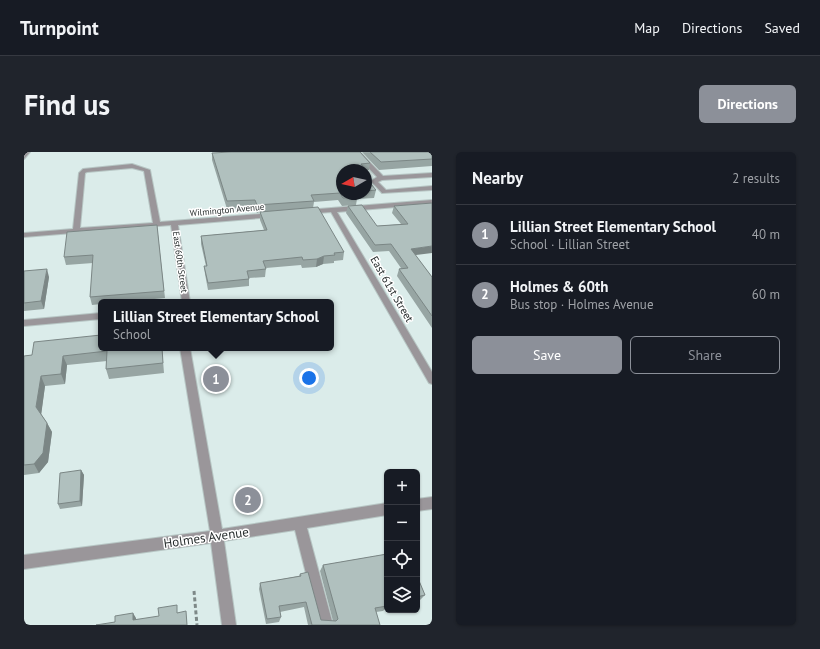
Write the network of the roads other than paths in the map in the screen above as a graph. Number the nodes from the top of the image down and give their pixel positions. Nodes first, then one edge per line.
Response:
1 (27, 152) edge
2 (357, 152) edge
3 (24, 157) edge
4 (432, 175) edge
5 (381, 178) junction
6 (432, 188) edge
7 (432, 202) edge
8 (333, 210) junction
9 (301, 213) edge
10 (277, 215) edge
11 (174, 223) junction
12 (157, 224) junction
13 (76, 231) junction
14 (24, 235) edge
15 (186, 299) edge
16 (98, 316) edge
17 (24, 323) edge
18 (186, 351) edge
19 (432, 380) edge
20 (432, 503) edge
21 (420, 505) edge
22 (384, 509) edge
23 (299, 522) junction
24 (217, 536) junction
25 (24, 562) edge
26 (229, 625) edge
27 (326, 625) edge

1 - 3 street
2 - 5 street
4 - 5 street
5 - 6 street
7 - 8 street
8 - 9 street
8 - 19 street, East 61st Street
10 - 11 street, Wilmington Avenue
11 - 12 street, Wilmington Avenue
11 - 15 street, East 60th Street
12 - 13 street, Wilmington Avenue
12 - 13 street
13 - 14 street, Wilmington Avenue
16 - 17 street
18 - 24 street
20 - 21 street
22 - 23 street, Holmes Avenue
23 - 24 street, Holmes Avenue
23 - 27 street
24 - 25 street, Holmes Avenue
24 - 26 street

